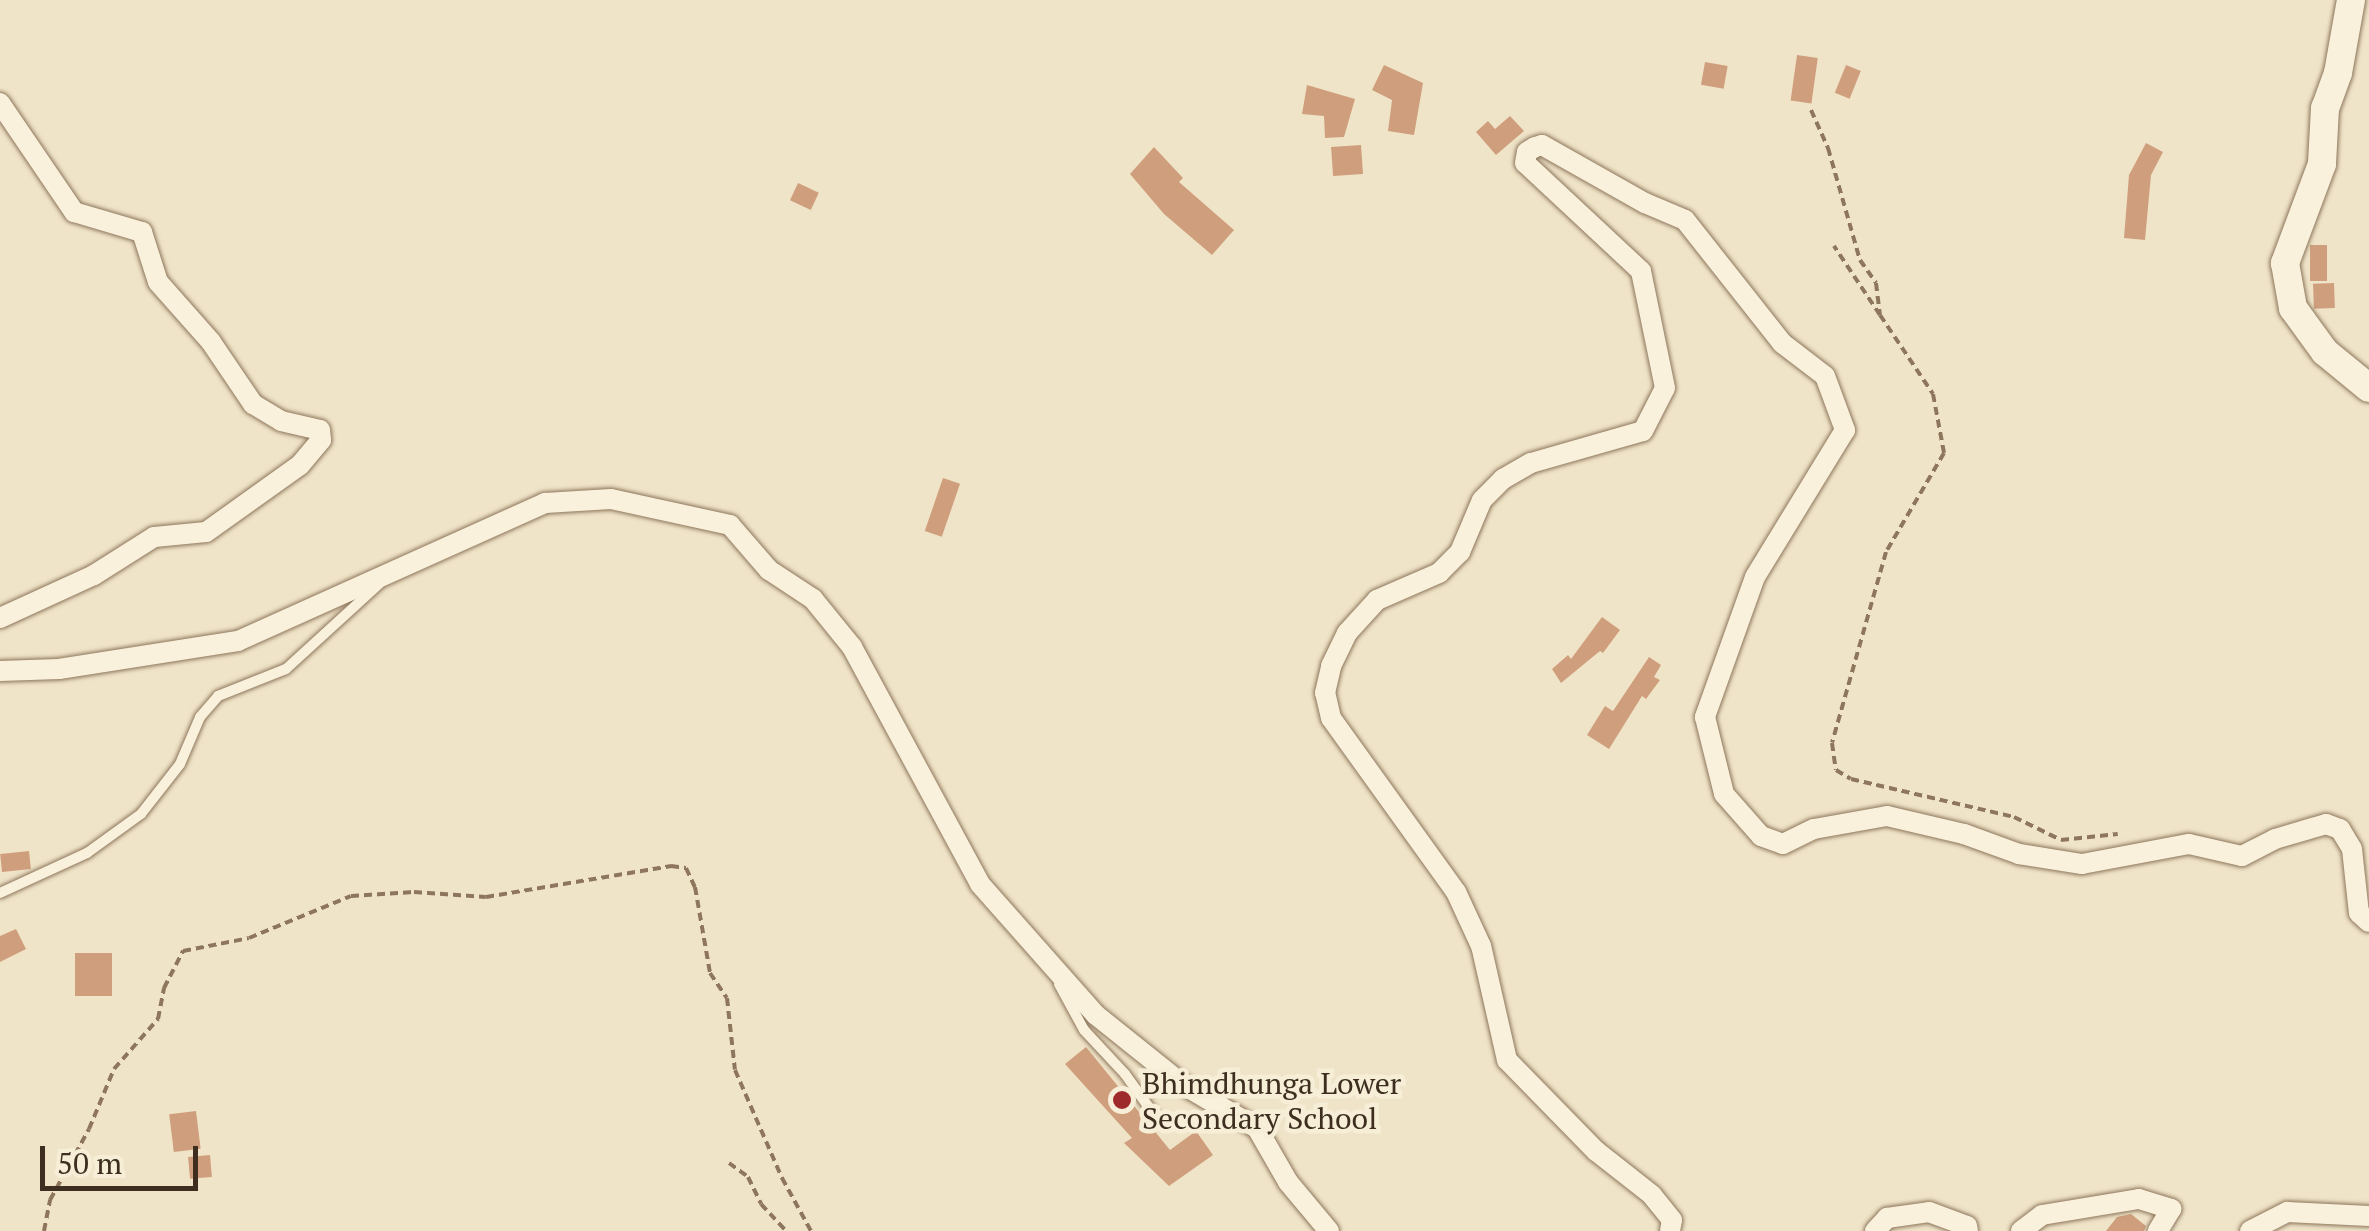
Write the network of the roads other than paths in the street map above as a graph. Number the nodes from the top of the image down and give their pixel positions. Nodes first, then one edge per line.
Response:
1 (2350, 0) edge
2 (0, 103) edge
3 (2369, 388) edge
4 (392, 573) junction
5 (0, 618) edge
6 (0, 671) edge
7 (0, 893) edge
8 (2369, 922) edge
9 (1047, 963) junction
10 (1158, 1120) dead end
11 (2369, 1216) edge
12 (1674, 1227) edge
13 (1329, 1231) edge
14 (1875, 1231) edge
15 (1968, 1231) edge
16 (2021, 1231) edge
17 (2158, 1231) edge
18 (2250, 1231) edge

1 - 3 main road
2 - 5 street
4 - 6 street
4 - 7 lane
4 - 9 street
8 - 12 street
9 - 10 lane
9 - 13 street
11 - 18 street
14 - 15 street
16 - 17 street

